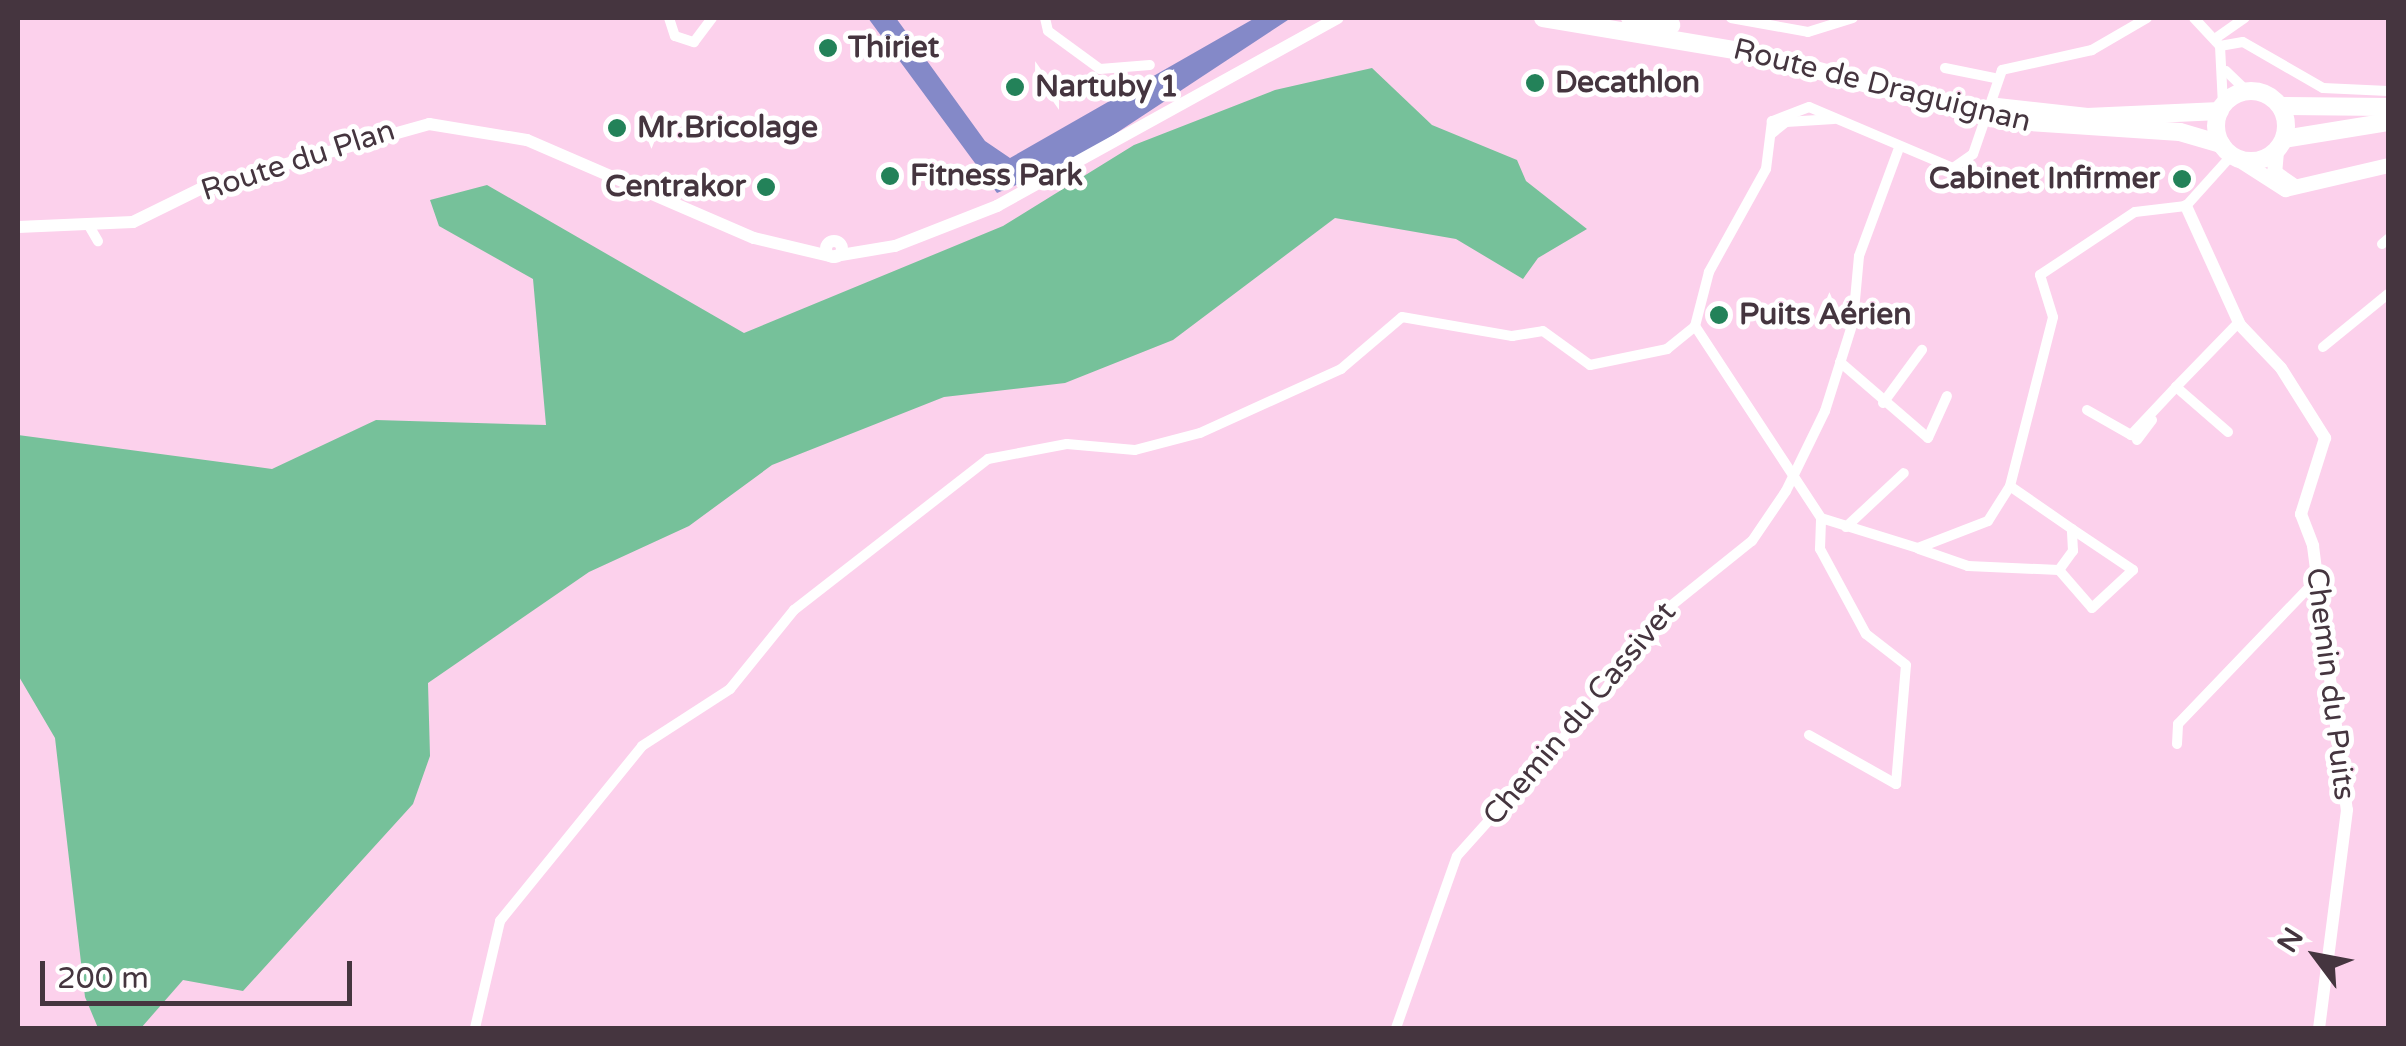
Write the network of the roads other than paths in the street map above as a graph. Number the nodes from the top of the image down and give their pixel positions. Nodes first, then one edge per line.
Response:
1 (669, 18) edge
2 (712, 18) edge
3 (1046, 18) edge
4 (1338, 18) edge
5 (1543, 18) edge
6 (1630, 18) edge
7 (1730, 18) edge
8 (1853, 18) edge
9 (2147, 18) edge
10 (2194, 18) edge
11 (2244, 18) edge
12 (1566, 20) edge
13 (1327, 22) edge
14 (2218, 42) junction
15 (1150, 65) dead end
16 (1946, 68) dead end
17 (2226, 71) junction
18 (1994, 81) junction
19 (2247, 91) junction
20 (2388, 91) edge
21 (2280, 106) junction
22 (2388, 107) edge
23 (2222, 108) junction
24 (2388, 122) edge
25 (2280, 145) junction
26 (1899, 148) junction
27 (2231, 152) junction
28 (2387, 166) edge
29 (2298, 188) junction
30 (2186, 206) junction
31 (88, 224) junction
32 (18, 228) edge
33 (98, 241) dead end
34 (2388, 294) edge
35 (2238, 322) junction
36 (1695, 326) junction
37 (2323, 347) dead end
38 (1922, 350) dead end
39 (1840, 362) junction
40 (2176, 387) junction
41 (1947, 396) dead end
42 (1883, 403) junction
43 (2087, 410) dead end
44 (2228, 432) dead end
45 (2137, 440) dead end
46 (1796, 473) junction
47 (1904, 474) dead end
48 (2010, 486) junction
49 (1821, 518) junction
50 (1846, 527) junction
51 (2072, 529) junction
52 (1918, 548) junction
53 (2059, 570) junction
54 (2315, 581) junction
55 (1809, 735) dead end
56 (2177, 744) dead end
57 (475, 1028) edge
58 (1396, 1028) edge
59 (2319, 1028) edge

1 - 2 street
3 - 15 street
4 - 13 street, Route du Plan
5 - 12 main road, Route de Draguignan
6 - 23 main road, Route de Draguignan
7 - 8 street
9 - 18 street
10 - 14 street
11 - 14 street
12 - 27 main road, Route de Draguignan
13 - 31 street, Route du Plan
14 - 17 street
14 - 20 street
16 - 18 street
17 - 19 street
17 - 23 street
18 - 26 street
19 - 21 main road
19 - 23 main road
21 - 22 main road
21 - 25 main road
23 - 27 main road
24 - 25 main road
25 - 27 main road
25 - 29 main road
26 - 36 street
26 - 39 street, Chemin du Cassivet
27 - 29 main road
27 - 30 street
28 - 29 main road
30 - 35 street, Chemin du Puits
30 - 48 street
31 - 32 street, Route du Plan
31 - 33 street
34 - 37 street
35 - 40 street
35 - 54 street, Chemin du Puits
36 - 46 street
36 - 57 street
38 - 42 street
39 - 42 street
39 - 46 street, Chemin du Cassivet
40 - 43 street
40 - 44 street
40 - 45 street
41 - 42 street
46 - 49 street
46 - 58 street, Chemin du Cassivet
47 - 50 street
48 - 51 street
48 - 52 street
49 - 50 street
49 - 55 street
50 - 52 street
51 - 53 street
51 - 53 street
52 - 53 street
54 - 56 street
54 - 59 street, Chemin du Puits

